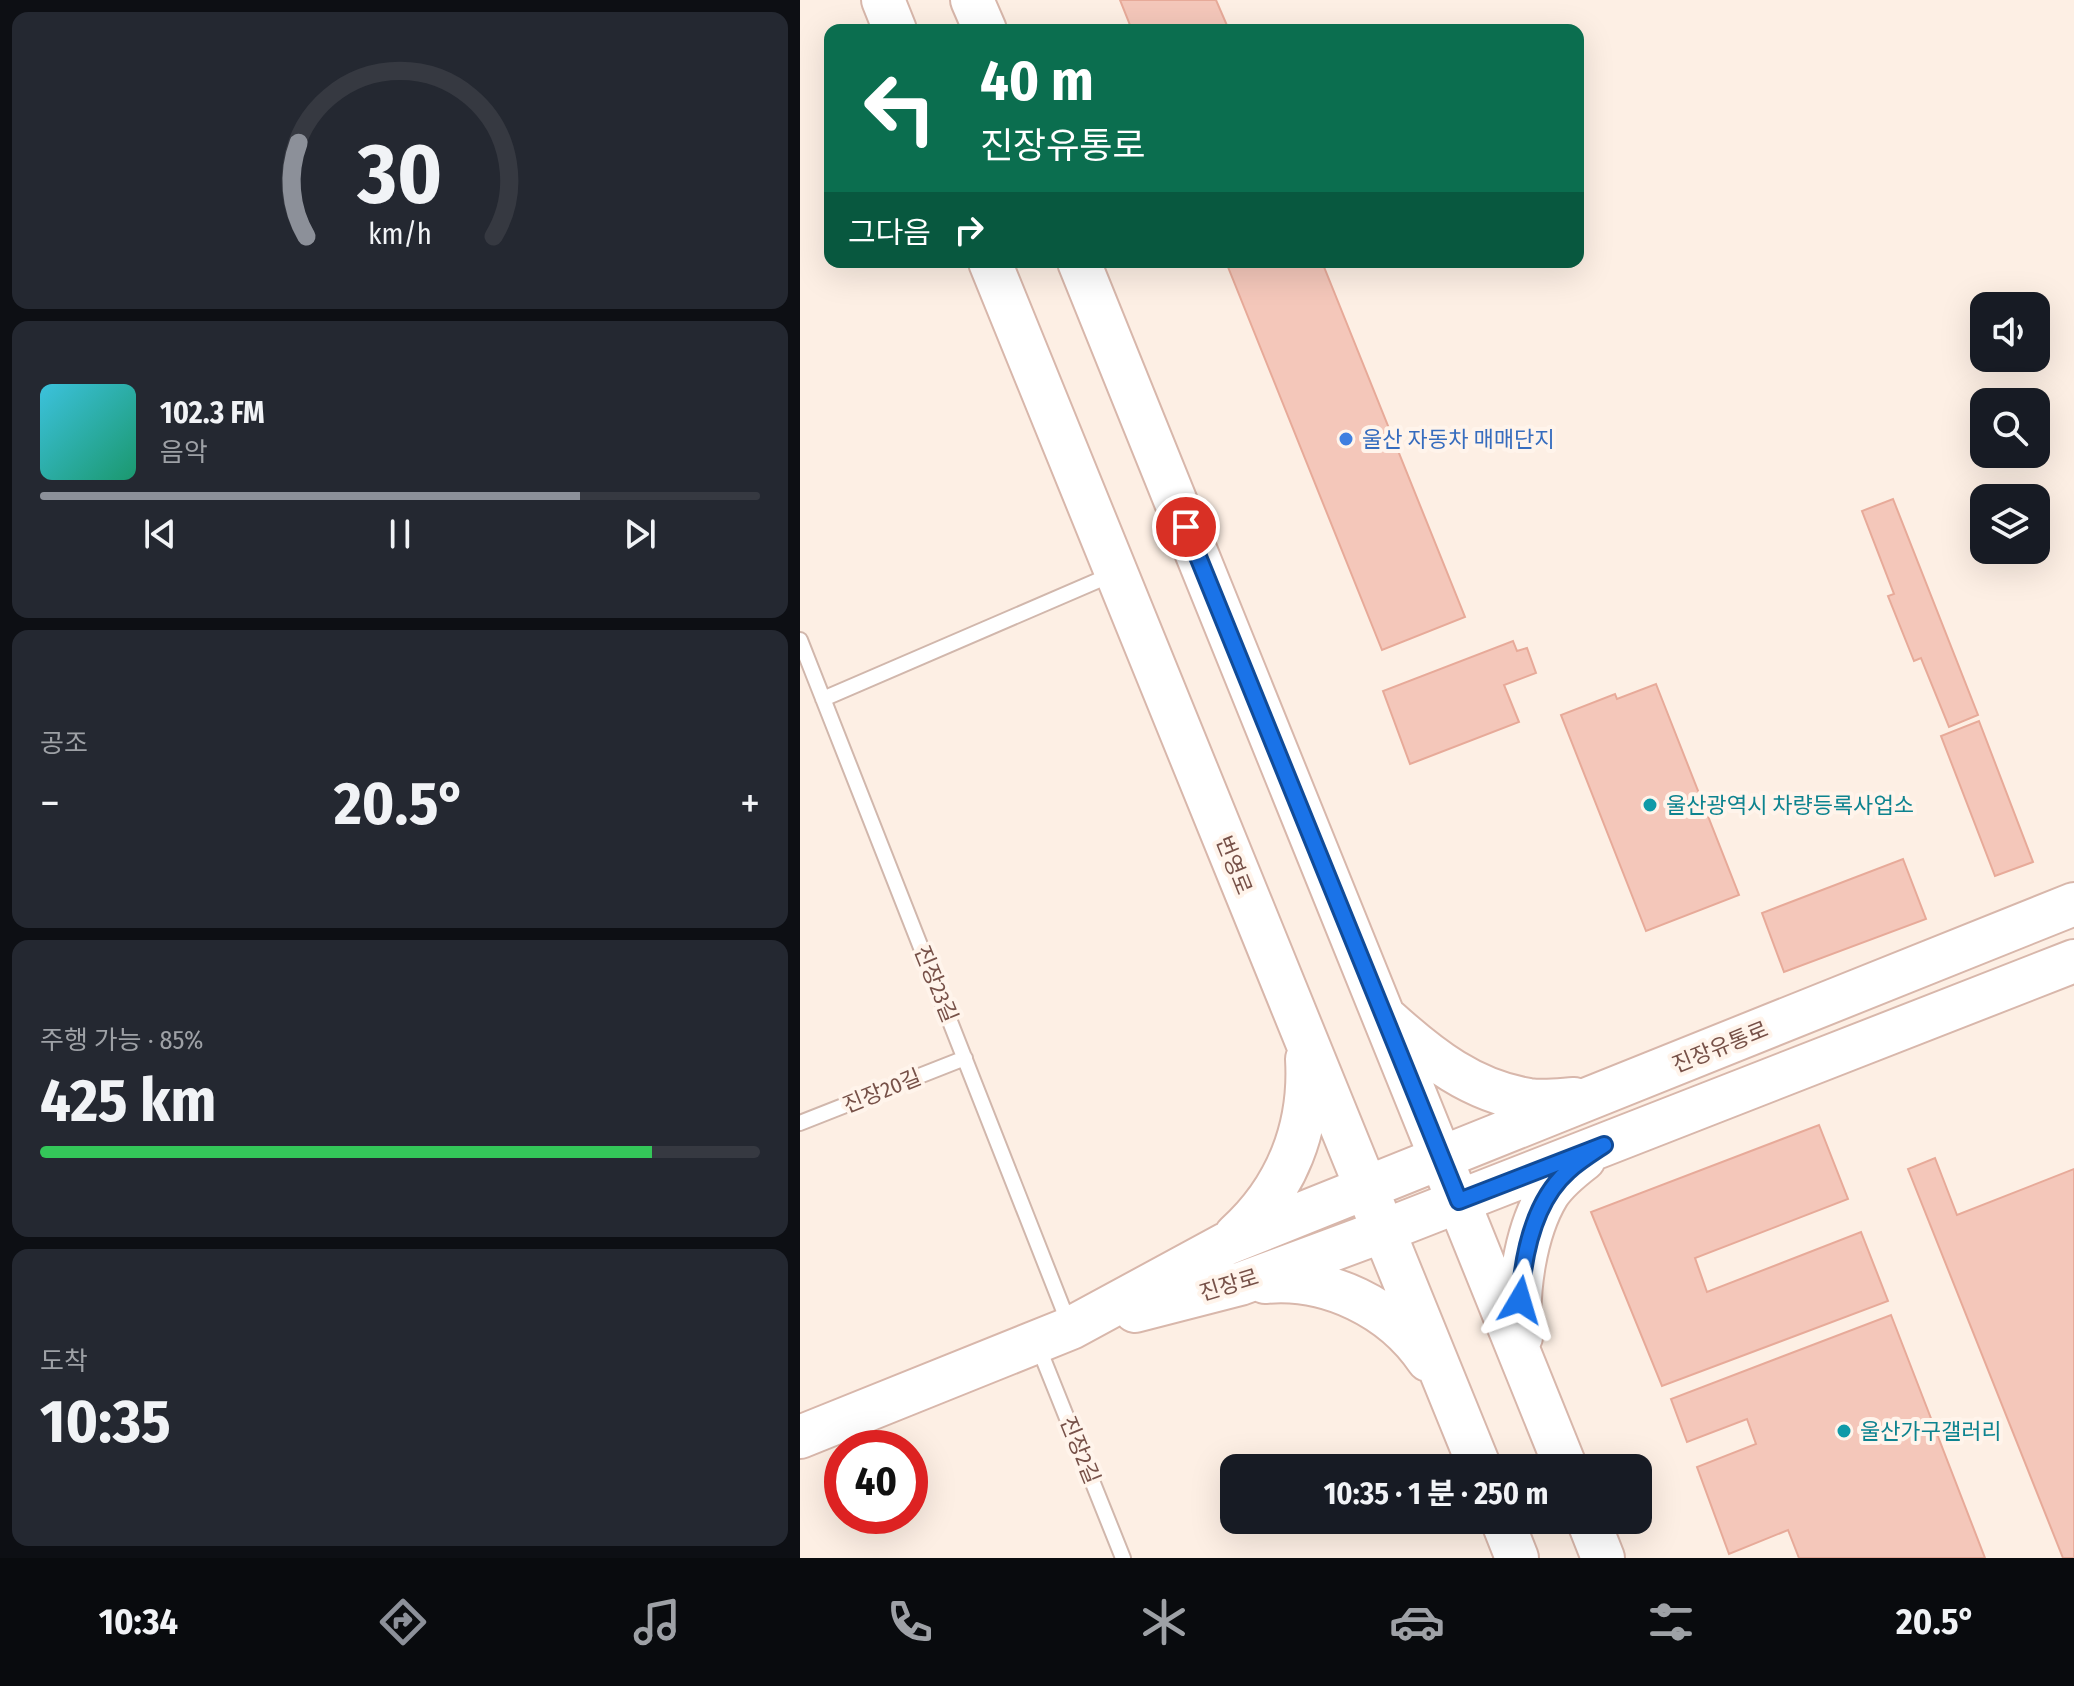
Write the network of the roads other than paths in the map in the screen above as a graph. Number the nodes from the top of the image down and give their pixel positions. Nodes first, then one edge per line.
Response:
1 (883, 0) edge
2 (972, 0) edge
3 (893, 24) edge
4 (982, 24) edge
5 (992, 268) edge
6 (1081, 268) edge
7 (1116, 573) junction
8 (800, 640) edge
9 (823, 699) junction
10 (2074, 904) edge
11 (2074, 961) edge
12 (1383, 1015) junction
13 (1306, 1041) junction
14 (965, 1058) junction
15 (1591, 1099) junction
16 (800, 1123) edge
17 (1604, 1145) junction
18 (1441, 1159) junction
19 (1366, 1189) junction
20 (1459, 1201) junction
21 (1383, 1231) junction
22 (1226, 1244) junction
23 (1240, 1284) junction
24 (1054, 1335) junction
25 (1525, 1366) junction
26 (1451, 1395) junction
27 (800, 1437) edge
28 (1474, 1454) edge
29 (1560, 1454) edge
30 (1508, 1534) edge
31 (1594, 1534) edge
32 (1123, 1558) edge
33 (1517, 1558) edge
34 (1603, 1558) edge

1 - 3 street
2 - 4 street
5 - 7 street, 번영로
6 - 12 street
7 - 9 lane
7 - 13 street, 번영로
8 - 9 lane, 진장23길
9 - 14 lane, 진장23길
10 - 15 street, 진장유통로
11 - 17 street
12 - 15 street
12 - 18 street
13 - 19 street, 번영로
13 - 22 street
14 - 16 lane, 진장20길
14 - 24 lane, 진장23길
15 - 18 street, 진장유통로
17 - 20 street
17 - 25 street
18 - 19 street, 진장유통로
18 - 20 street
19 - 21 street, 번영로
19 - 22 street, 진장로
20 - 21 street
20 - 25 street
21 - 23 street, 진장로
21 - 26 street, 번영로
22 - 24 street, 진장로
23 - 24 street, 진장로
23 - 26 street
24 - 27 street, 진장로
24 - 32 lane, 진장2길
25 - 29 street
26 - 28 street, 번영로
30 - 33 street
31 - 34 street

